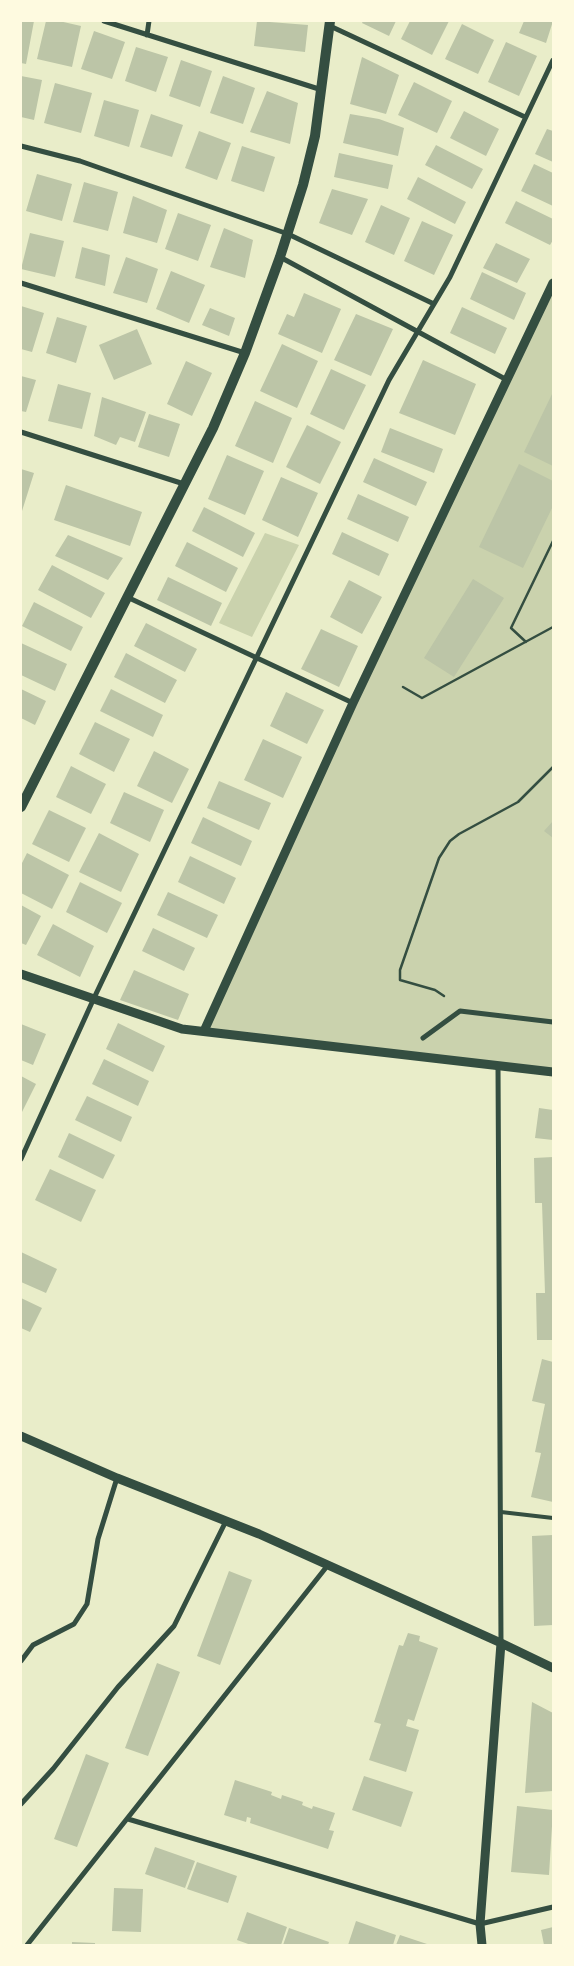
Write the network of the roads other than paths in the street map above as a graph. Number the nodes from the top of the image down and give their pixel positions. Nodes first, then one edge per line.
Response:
1 (104, 21) edge
2 (149, 21) edge
3 (330, 24) edge
4 (147, 35) junction
5 (553, 60) edge
6 (322, 90) junction
7 (525, 117) junction
8 (21, 146) edge
9 (288, 234) junction
10 (280, 258) junction
11 (21, 283) edge
12 (553, 283) edge
13 (434, 304) junction
14 (417, 332) junction
15 (245, 353) junction
16 (507, 380) junction
17 (21, 432) edge
18 (184, 485) junction
19 (126, 596) junction
20 (257, 659) junction
21 (352, 703) junction
22 (21, 807) edge
23 (21, 974) edge
24 (94, 998) junction
25 (553, 1022) edge
26 (204, 1031) junction
27 (423, 1038) dead end
28 (498, 1066) junction
29 (553, 1072) edge
30 (21, 1159) edge
31 (21, 1436) edge
32 (117, 1478) junction
33 (501, 1512) junction
34 (553, 1518) edge
35 (226, 1520) junction
36 (328, 1565) junction
37 (501, 1642) junction
38 (21, 1661) edge
39 (553, 1668) edge
40 (21, 1804) edge
41 (128, 1819) junction
42 (553, 1907) edge
43 (480, 1924) junction
44 (27, 1945) edge
45 (482, 1945) edge

1 - 4 street
2 - 4 street
3 - 6 main road
3 - 7 street
4 - 6 street
5 - 7 street
6 - 9 main road
7 - 13 street
8 - 9 street
9 - 10 main road
9 - 13 street
10 - 14 street
10 - 15 main road
11 - 15 street
12 - 16 street
13 - 14 street
14 - 16 street
14 - 20 street
15 - 18 main road
16 - 21 street
17 - 18 street
18 - 19 main road
19 - 20 street
19 - 22 main road
20 - 21 street
20 - 24 street
21 - 26 street
23 - 24 street
24 - 26 street
24 - 30 street
25 - 27 street
26 - 28 street
28 - 29 street
28 - 33 street
31 - 32 street
32 - 35 street
32 - 38 street
33 - 34 lane
33 - 37 street
35 - 36 street
35 - 40 street
36 - 37 street
36 - 41 street
37 - 39 street
37 - 43 street
41 - 43 street
41 - 44 street
42 - 43 street
43 - 45 street

